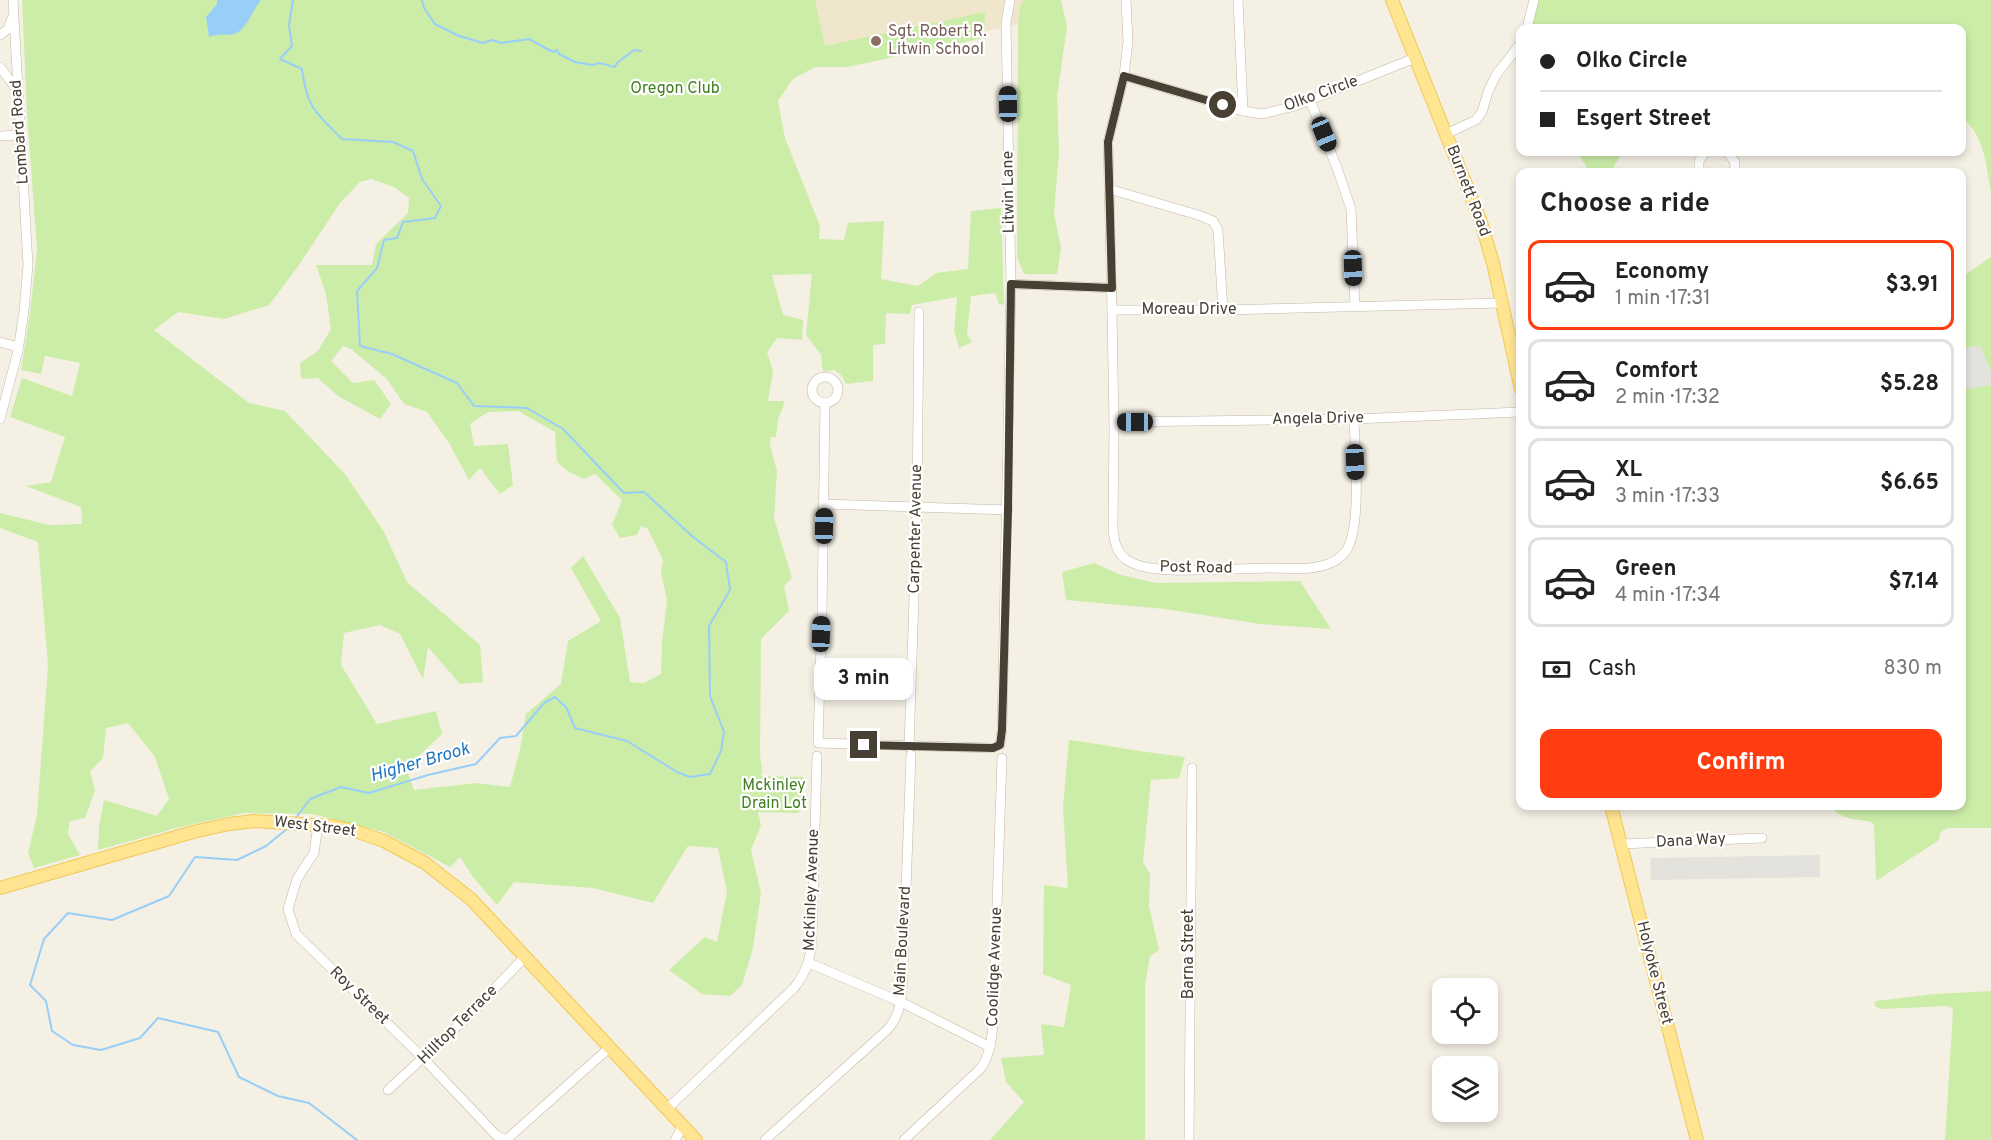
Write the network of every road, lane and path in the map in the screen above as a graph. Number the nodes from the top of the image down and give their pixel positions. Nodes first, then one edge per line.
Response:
1 (13, 0) edge
2 (1010, 0) edge
3 (1126, 0) edge
4 (1238, 0) edge
5 (1392, 0) edge
6 (1534, 0) edge
7 (13, 15) junction
8 (1528, 24) edge
9 (0, 35) edge
10 (1516, 49) edge
11 (1415, 58) junction
12 (0, 68) edge
13 (1124, 76) junction
14 (17, 91) junction
15 (1310, 100) junction
16 (1243, 111) junction
17 (1446, 134) junction
18 (21, 135) junction
19 (0, 136) edge
20 (1109, 189) junction
21 (1011, 284) junction
22 (1112, 288) junction
23 (1502, 303) junction
24 (1355, 307) junction
25 (1112, 310) junction
26 (1223, 310) junction
27 (919, 312) dead end
28 (0, 342) edge
29 (18, 347) junction
30 (1516, 366) edge
31 (825, 403) dead end
32 (1516, 412) edge
33 (0, 419) edge
34 (1354, 419) junction
35 (1114, 422) junction
36 (824, 504) junction
37 (917, 507) junction
38 (1008, 510) junction
39 (910, 751) junction
40 (817, 756) dead end
41 (1002, 758) dead end
42 (1192, 768) dead end
43 (1612, 810) edge
44 (318, 825) junction
45 (1762, 838) dead end
46 (1621, 844) junction
47 (0, 888) edge
48 (525, 957) junction
49 (809, 963) junction
50 (901, 1002) junction
51 (990, 1047) junction
52 (609, 1048) junction
53 (424, 1059) junction
54 (388, 1090) dead end
55 (667, 1109) junction
56 (683, 1126) junction
57 (506, 1140) edge
58 (675, 1140) edge
59 (696, 1140) edge
60 (765, 1140) edge
61 (904, 1140) edge
62 (1189, 1140) edge
63 (1697, 1140) edge

1 - 7 street, Lombard Road
2 - 21 street, Litwin Lane
3 - 13 street
4 - 16 street
5 - 11 main road, Burnett Road
6 - 8 street
7 - 9 street
7 - 14 street, Lombard Road
10 - 17 street
11 - 15 street, Olko Circle
11 - 17 main road, Burnett Road
12 - 14 street
13 - 16 street, Olko Circle
13 - 20 street
14 - 18 street, Lombard Road
15 - 16 street, Olko Circle
15 - 24 street
17 - 23 main road, Burnett Road
18 - 19 street
18 - 29 street, Lombard Road
20 - 22 street
20 - 26 street
21 - 22 street
21 - 38 street, Litwin Lane
22 - 25 street
23 - 24 street, Moreau Drive
23 - 30 main road, Burnett Road
24 - 26 street, Moreau Drive
25 - 26 street, Moreau Drive
25 - 35 street, Post Road
27 - 37 street, Carpenter Avenue
28 - 29 street
29 - 33 street, Lombard Road
31 - 36 street
32 - 34 street, Angela Drive
34 - 35 street, Angela Drive
34 - 35 street, Post Road
36 - 37 street
36 - 39 street
37 - 38 street
37 - 39 street, Carpenter Avenue
38 - 39 street, Litwin Lane
39 - 50 street, Main Boulevard
40 - 49 street, McKinley Avenue
41 - 51 street, Coolidge Avenue
42 - 62 street, Barna Street
43 - 46 main road, Holyoke Street
44 - 47 main road, West Street
44 - 48 main road, West Street
44 - 53 street, Roy Street
45 - 46 street, Dana Way
46 - 63 main road, Holyoke Street
48 - 52 main road, West Street
48 - 53 street, Hilltop Terrace
49 - 50 street
49 - 55 street, McKinley Avenue
50 - 51 street
50 - 60 street, Main Boulevard
51 - 61 street, Coolidge Avenue
52 - 55 main road, West Street
52 - 57 street
53 - 54 street, Hilltop Terrace
53 - 57 street, Roy Street
55 - 56 main road, West Street
56 - 58 street
56 - 59 main road, West Street

